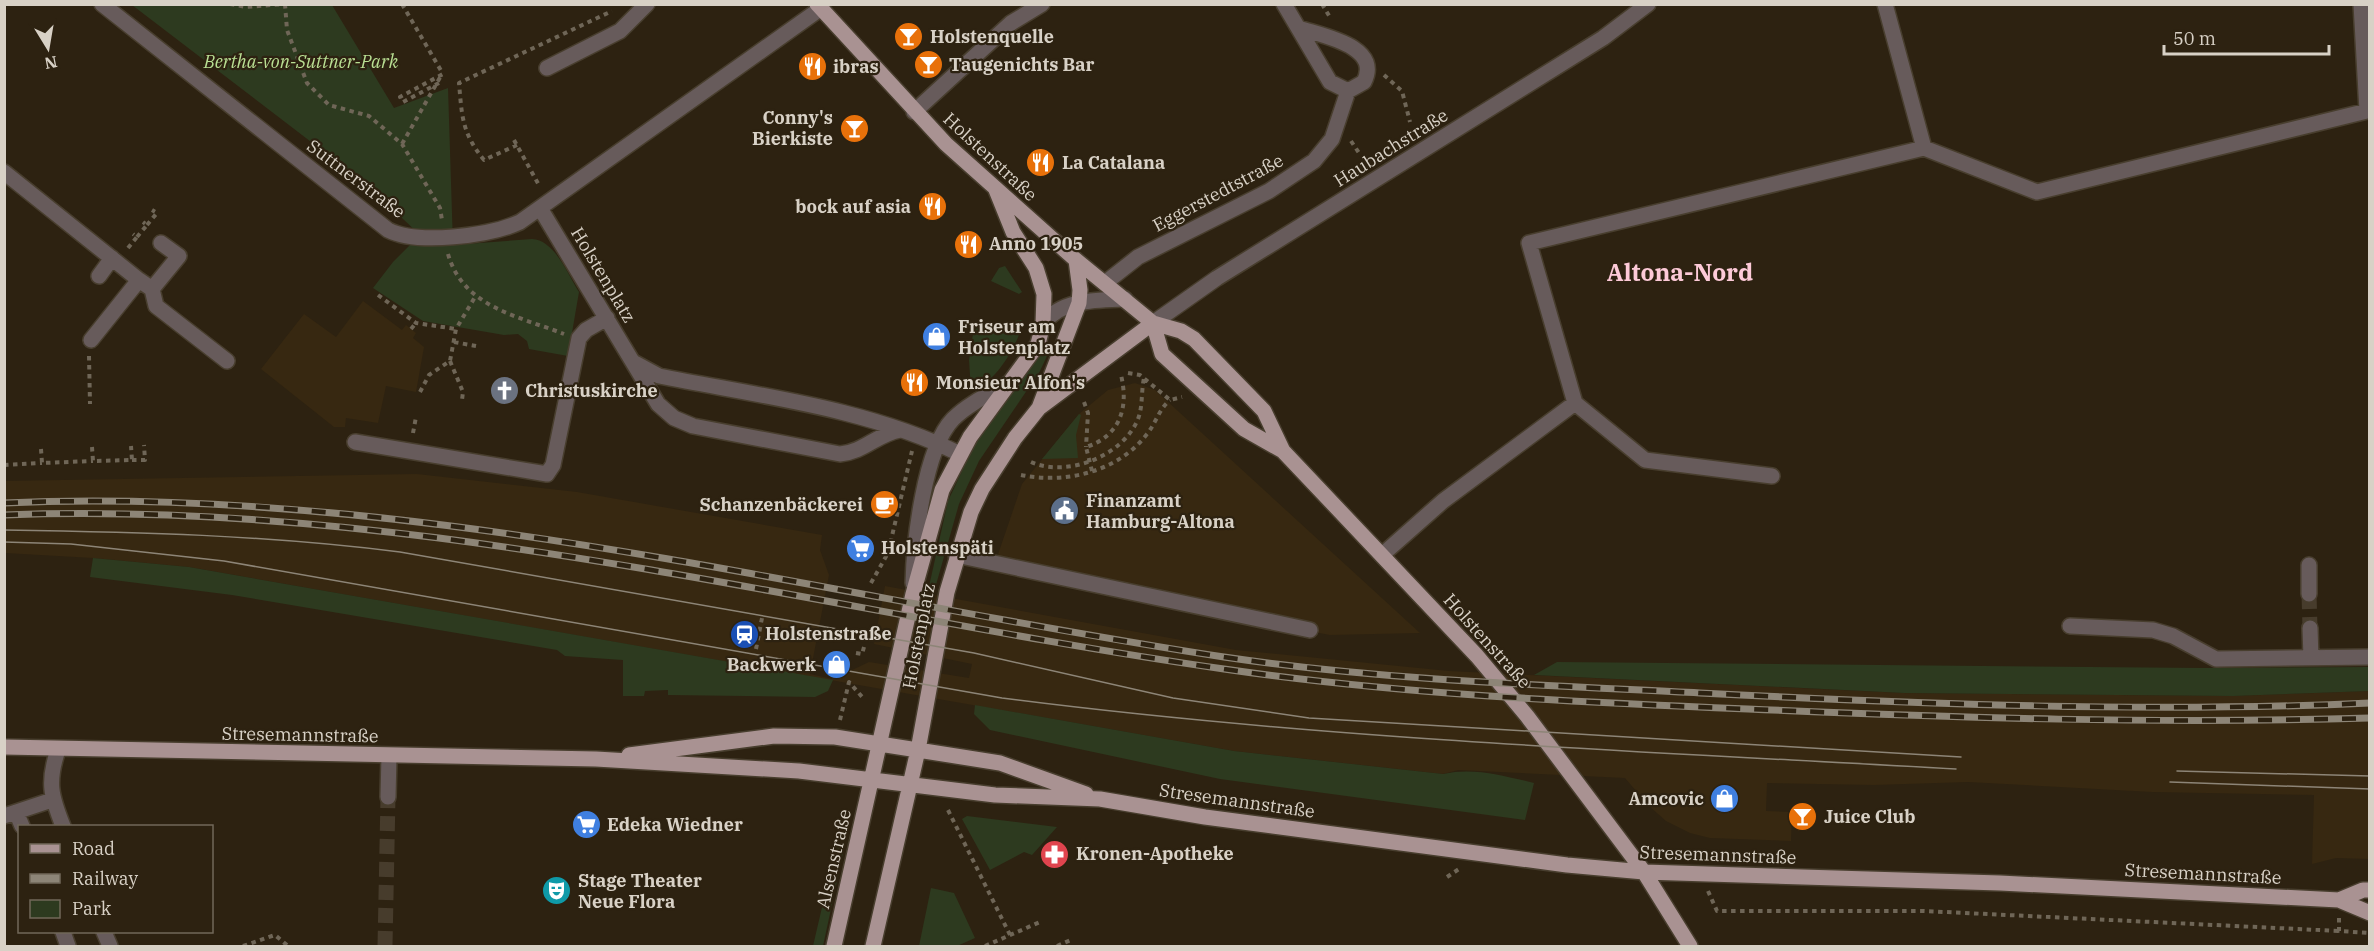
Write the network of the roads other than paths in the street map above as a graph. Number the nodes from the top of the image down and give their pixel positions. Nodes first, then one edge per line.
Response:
1 (102, 4) edge
2 (647, 4) edge
3 (1042, 4) edge
4 (1284, 4) edge
5 (1648, 4) edge
6 (1885, 4) edge
7 (2361, 4) edge
8 (818, 7) edge
9 (1299, 28) junction
10 (547, 68) dead end
11 (1348, 91) junction
12 (914, 111) junction
13 (1924, 148) junction
14 (4, 172) edge
15 (996, 190) junction
16 (544, 205) junction
17 (161, 243) dead end
18 (112, 258) junction
19 (1076, 260) junction
20 (99, 276) dead end
21 (139, 280) junction
22 (1105, 282) junction
23 (152, 290) junction
24 (1125, 299) junction
25 (1079, 303) junction
26 (607, 318) junction
27 (1153, 323) junction
28 (1043, 324) junction
29 (91, 340) road end
30 (226, 361) dead end
31 (633, 362) junction
32 (1014, 380) junction
33 (1575, 403) junction
34 (1039, 408) junction
35 (900, 430) junction
36 (355, 442) dead end
37 (938, 443) junction
38 (1284, 451) junction
39 (960, 454) junction
40 (1773, 476) dead end
41 (956, 555) junction
42 (1382, 555) junction
43 (2309, 565) dead end
44 (913, 594) junction
45 (2309, 594) tunnel mouth
46 (2070, 626) dead end
47 (2310, 628) tunnel mouth
48 (1310, 630) dead end
49 (2370, 657) edge
50 (2311, 658) junction
51 (879, 744) junction
52 (4, 747) edge
53 (58, 750) junction
54 (918, 750) junction
55 (389, 756) junction
56 (596, 759) junction
57 (871, 781) junction
58 (910, 785) junction
59 (388, 797) tunnel mouth
60 (1100, 798) junction
61 (52, 800) junction
62 (14, 818) edge
63 (63, 825) edge
64 (1644, 872) junction
65 (2370, 890) edge
66 (2339, 900) junction
67 (2370, 913) edge
68 (834, 946) edge
69 (873, 946) edge
70 (1690, 946) edge

1 - 16 street, Suttnerstraße
2 - 10 street
3 - 12 street
4 - 9 street
5 - 27 street, Haubachstraße
6 - 13 street
7 - 13 street
8 - 12 main road, Holstenstraße
8 - 16 street, Suttnerstraße
9 - 11 street
9 - 11 street, Eggerstedtstraße
11 - 22 street, Eggerstedtstraße
12 - 15 main road, Holstenstraße
13 - 33 street
14 - 18 street
15 - 19 main road, Holstenstraße
15 - 28 main road, Holstenplatz
16 - 26 street, Holstenplatz
17 - 23 street
18 - 20 street
18 - 21 street
19 - 22 main road, Holstenstraße
19 - 25 main road, Holstenplatz
21 - 23 street
21 - 29 street
22 - 24 main road, Holstenstraße
23 - 30 street
24 - 25 street
24 - 27 main road, Holstenstraße
25 - 28 street
25 - 34 main road, Holstenplatz
26 - 31 street, Holstenplatz
26 - 36 street
27 - 34 main road, Holstenplatz
27 - 38 main road, Holstenstraße
27 - 38 main road, Holstenstraße
28 - 32 main road, Holstenplatz
31 - 35 street
31 - 35 street, Holstenplatz
32 - 37 street, Holstenplatz
32 - 39 main road, Holstenplatz
33 - 40 street
33 - 42 street
34 - 41 main road, Holstenplatz
35 - 37 street
37 - 39 street
37 - 44 street, Holstenplatz
38 - 42 main road, Holstenstraße
39 - 44 main road, Holstenplatz
41 - 48 street
41 - 54 main road, Holstenplatz
42 - 64 main road, Holstenstraße
43 - 45 street
44 - 51 main road, Holstenplatz
46 - 50 street
47 - 50 street
49 - 50 street
51 - 54 main road, Stresemannstraße
51 - 56 main road, Stresemannstraße
51 - 57 main road, Holstenplatz
52 - 53 main road, Stresemannstraße
53 - 55 main road, Stresemannstraße
53 - 61 street
54 - 58 main road, Holstenplatz
54 - 60 main road, Stresemannstraße
55 - 56 main road, Stresemannstraße
55 - 59 street
56 - 57 main road, Stresemannstraße
57 - 58 main road, Stresemannstraße
57 - 68 main road, Alsenstraße
58 - 60 main road, Stresemannstraße
58 - 69 main road
60 - 64 main road, Stresemannstraße
61 - 62 street
61 - 63 street
64 - 66 main road, Stresemannstraße
64 - 70 main road, Holstenstraße
65 - 66 main road, Stresemannstraße
66 - 67 main road, Stresemannstraße

